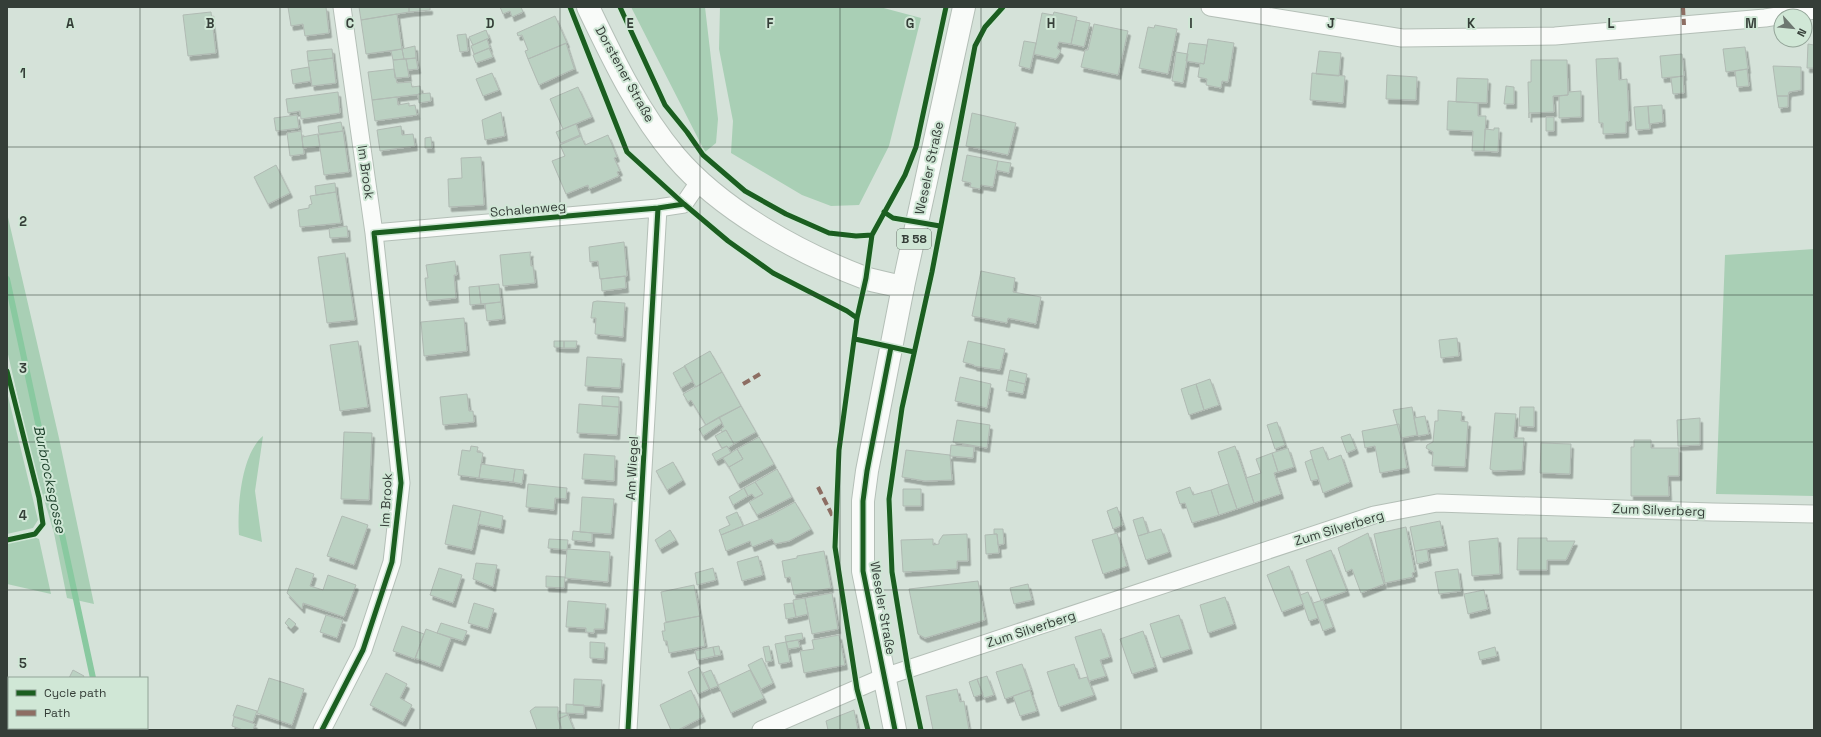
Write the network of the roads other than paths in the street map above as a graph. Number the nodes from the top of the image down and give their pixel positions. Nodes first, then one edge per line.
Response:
1 (342, 7) edge
2 (588, 7) edge
3 (964, 7) edge
4 (1210, 7) edge
5 (1814, 10) edge
6 (699, 182) junction
7 (658, 208) junction
8 (374, 233) junction
9 (903, 287) junction
10 (1814, 514) edge
11 (884, 677) junction
12 (322, 730) edge
13 (628, 730) edge
14 (761, 730) edge
15 (895, 730) edge

1 - 8 street, Im Brook
2 - 6 main road, Dorstener Straße
3 - 9 main road, Weseler Straße / B 58
4 - 5 street
6 - 7 street, Schalenweg
6 - 9 main road, Dorstener Straße
7 - 8 street, Schalenweg
7 - 13 street, Am Wiegel
8 - 12 street, Im Brook
9 - 11 main road, Weseler Straße / B 58
10 - 11 street, Zum Silverberg
11 - 14 street, Zum Silverberg
11 - 15 main road, Weseler Straße / B 58

